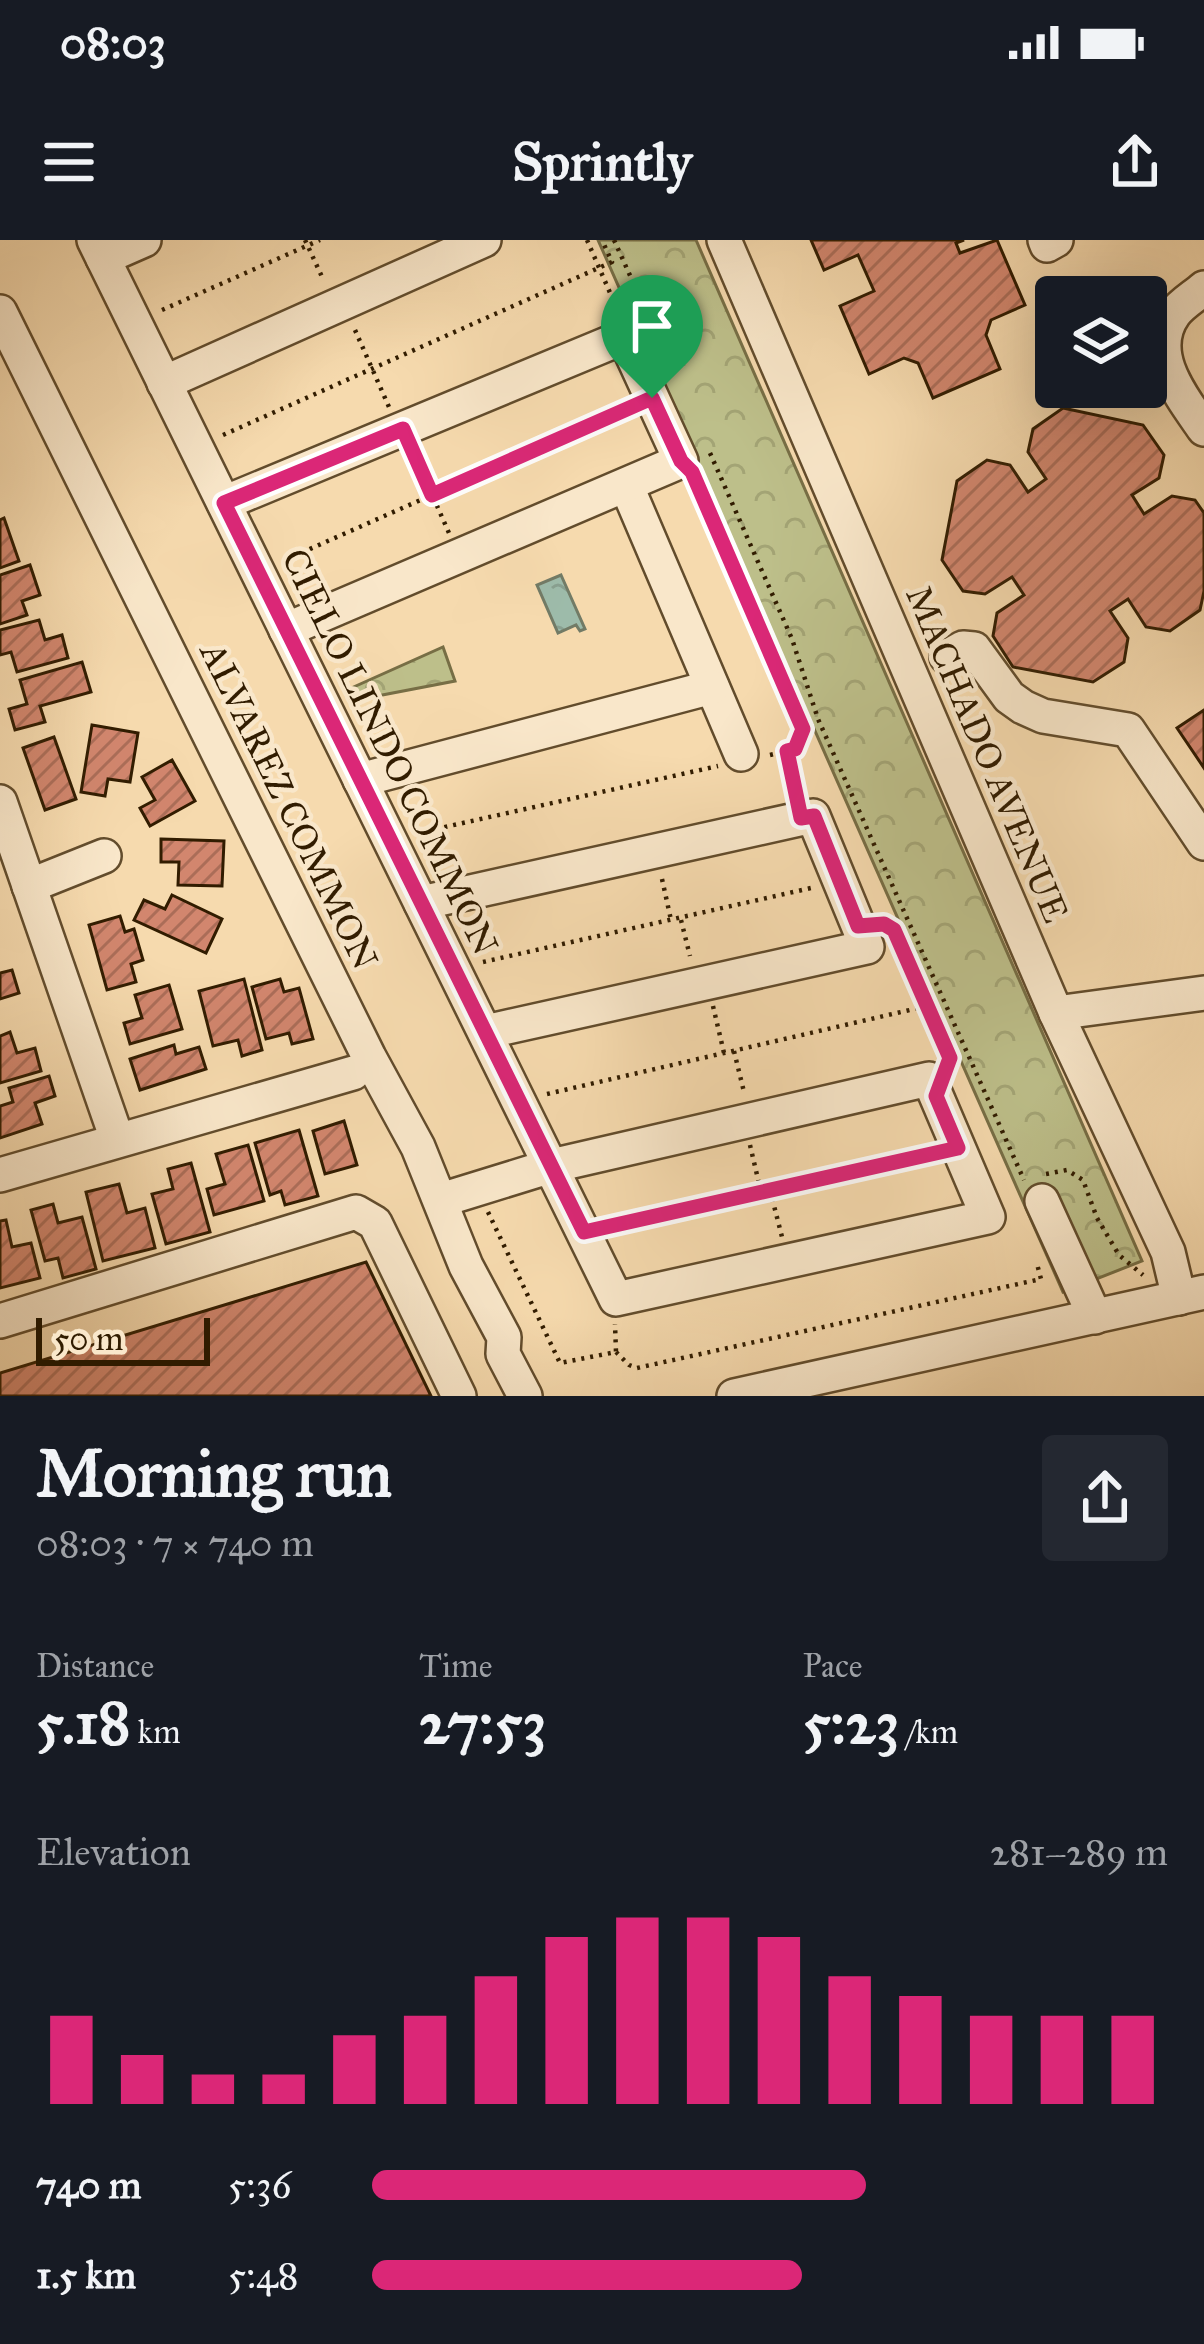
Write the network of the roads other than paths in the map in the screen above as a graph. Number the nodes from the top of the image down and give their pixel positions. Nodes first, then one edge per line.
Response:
1 (144, 240) edge
2 (484, 240) edge
3 (724, 240) edge
4 (1045, 240) edge
5 (1056, 240) edge
6 (99, 249) edge
7 (1204, 288) edge
8 (0, 312) edge
9 (164, 382) junction
10 (1204, 429) edge
11 (627, 487) junction
12 (224, 503) junction
13 (286, 630) junction
14 (947, 657) dead end
15 (712, 687) junction
16 (742, 759) road end
17 (361, 780) junction
18 (0, 802) edge
19 (1204, 844) edge
20 (104, 856) dead end
21 (29, 886) junction
22 (421, 903) junction
23 (1202, 1004) edge
24 (1056, 1013) junction
25 (485, 1032) junction
26 (353, 1073) dead end
27 (117, 1139) junction
28 (551, 1166) junction
29 (0, 1175) edge
30 (1038, 1185) road end
31 (441, 1200) junction
32 (1179, 1298) edge
33 (1095, 1317) junction
34 (0, 1321) edge
35 (504, 1337) junction
36 (459, 1396) edge
37 (525, 1396) edge
38 (544, 1396) edge
39 (734, 1396) edge

1 - 6 street
2 - 9 street
3 - 24 street, MACHADO AVENUE
4 - 5 street
6 - 9 street, CIELO LINDO COMMON
7 - 10 street
8 - 31 street, ALVAREZ COMMON
9 - 12 street, CIELO LINDO COMMON
11 - 12 street
11 - 13 street
11 - 15 street
12 - 13 street, CIELO LINDO COMMON
13 - 17 street, CIELO LINDO COMMON
14 - 19 street
15 - 16 street
15 - 17 street
17 - 22 street, CIELO LINDO COMMON
18 - 21 street
20 - 21 street
21 - 27 street
22 - 25 street, CIELO LINDO COMMON
22 - 25 street
23 - 24 street
24 - 32 street, MACHADO AVENUE
25 - 28 street, CIELO LINDO COMMON
26 - 27 street
27 - 29 street
28 - 28 street, CIELO LINDO COMMON
28 - 31 street
30 - 33 street
31 - 35 street, ALVAREZ COMMON
32 - 33 street
33 - 39 street
34 - 36 street
35 - 37 street, ALVAREZ COMMON
35 - 38 street, ALVAREZ COMMON

